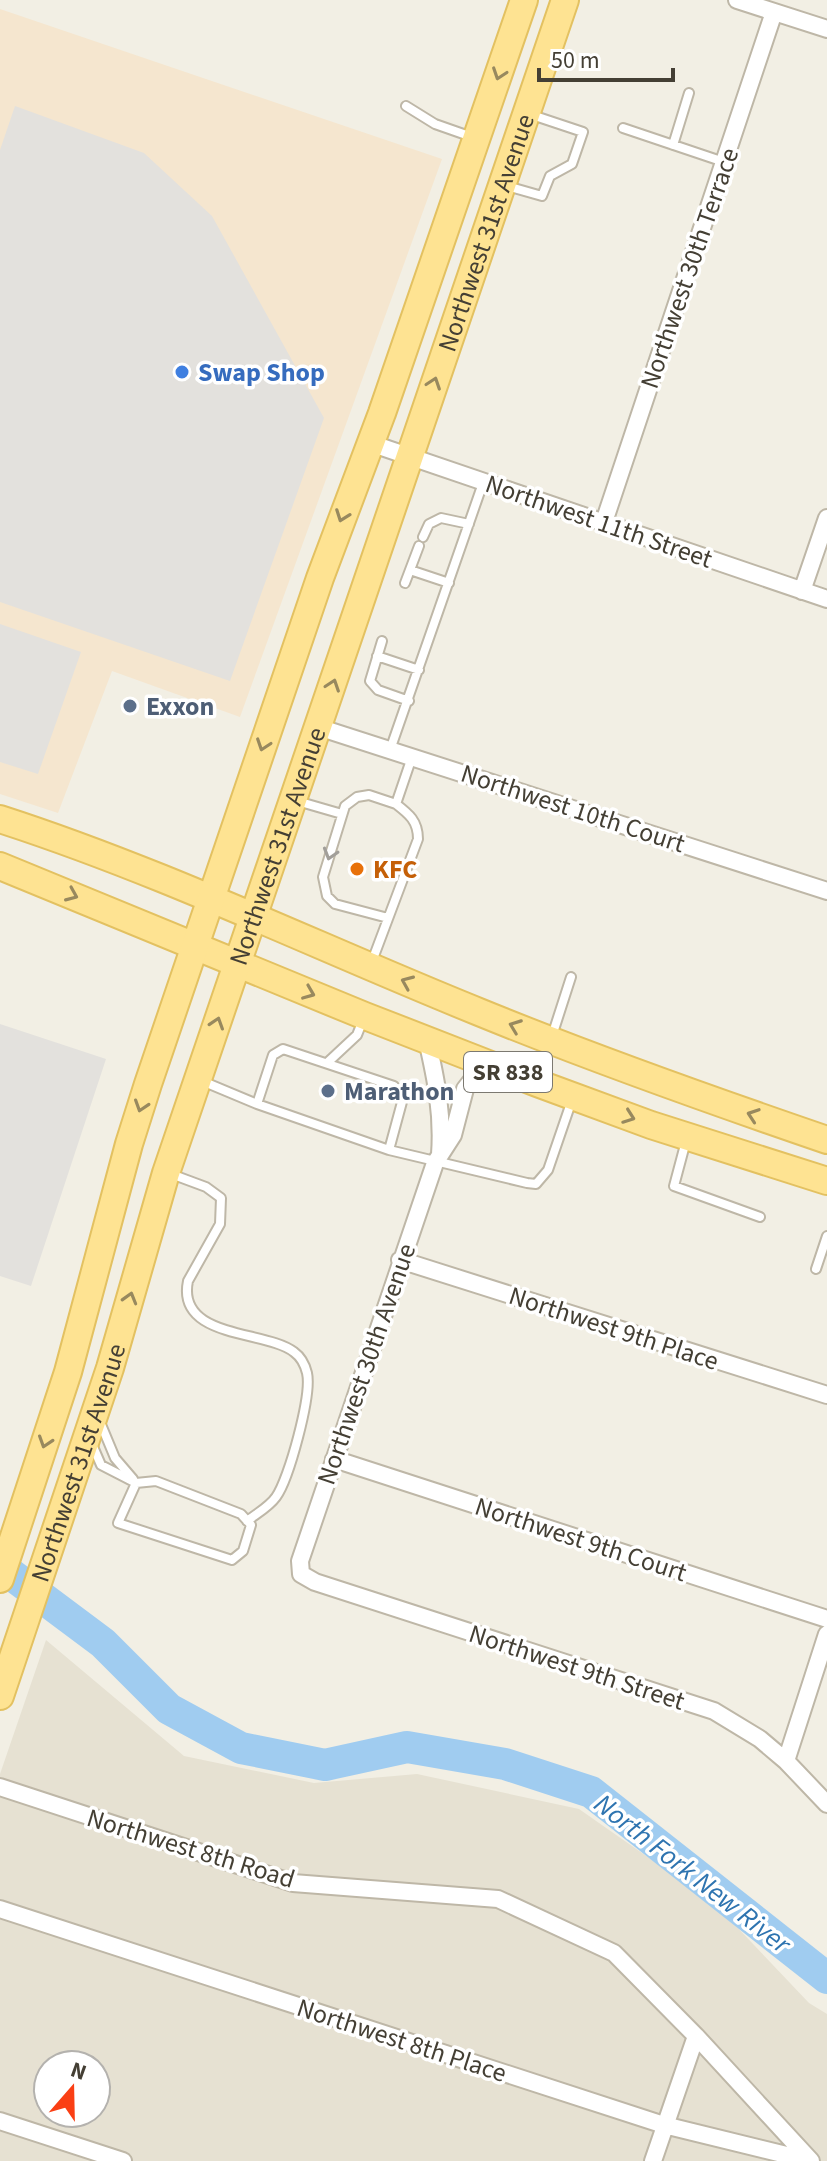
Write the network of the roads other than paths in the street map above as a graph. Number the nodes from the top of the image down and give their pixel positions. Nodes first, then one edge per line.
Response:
1 (524, 0) edge
2 (565, 0) edge
3 (737, 0) edge
4 (800, 0) edge
5 (774, 12) junction
6 (794, 18) junction
7 (827, 29) edge
8 (689, 93) dead end
9 (406, 106) dead end
10 (527, 113) junction
11 (623, 128) dead end
12 (477, 139) junction
13 (673, 145) junction
14 (725, 162) junction
15 (502, 185) junction
16 (370, 443) junction
17 (410, 457) junction
18 (483, 483) junction
19 (827, 518) edge
20 (469, 524) junction
21 (603, 525) junction
22 (410, 570) junction
23 (405, 583) dead end
24 (449, 583) junction
25 (802, 591) junction
26 (827, 599) edge
27 (382, 641) dead end
28 (377, 656) junction
29 (419, 670) junction
30 (409, 701) junction
31 (318, 727) junction
32 (390, 751) junction
33 (412, 756) junction
34 (292, 799) junction
35 (396, 804) junction
36 (342, 814) junction
37 (0, 819) edge
38 (0, 866) edge
39 (827, 891) edge
40 (211, 899) junction
41 (252, 917) junction
42 (388, 918) junction
43 (195, 946) junction
44 (236, 963) junction
45 (370, 966) junction
46 (571, 977) dead end
47 (365, 1016) junction
48 (427, 1040) junction
49 (551, 1040) junction
50 (327, 1063) junction
51 (485, 1063) junction
52 (198, 1080) junction
53 (573, 1096) junction
54 (257, 1104) junction
55 (687, 1137) junction
56 (827, 1140) edge
57 (389, 1150) junction
58 (438, 1159) junction
59 (166, 1173) junction
60 (827, 1181) edge
61 (760, 1217) dead end
62 (827, 1236) edge
63 (400, 1260) junction
64 (816, 1269) dead end
65 (68, 1372) junction
66 (827, 1395) edge
67 (92, 1424) junction
68 (334, 1459) junction
69 (136, 1483) junction
70 (247, 1521) junction
71 (301, 1574) joint
72 (0, 1579) edge
73 (827, 1619) edge
74 (827, 1634) edge
75 (0, 1696) edge
76 (786, 1761) junction
77 (0, 1787) edge
78 (827, 1804) edge
79 (0, 1909) edge
80 (696, 2036) junction
81 (0, 2121) edge
82 (664, 2125) junction
83 (809, 2160) edge
84 (123, 2161) edge
85 (653, 2161) edge

1 -> 12 main road, Northwest 31st Avenue
2 - 10 main road, Northwest 31st Avenue
3 - 5 street
4 - 6 street
5 - 6 street
5 - 14 street, Northwest 30th Terrace
6 - 7 street
8 - 13 lane
9 - 12 lane
10 - 15 main road, Northwest 31st Avenue
10 - 15 lane
11 - 13 lane
12 - 16 main road, Northwest 31st Avenue
13 - 14 lane
14 - 21 street, Northwest 30th Terrace
17 -> 15 main road, Northwest 31st Avenue
16 - 17 street, Northwest 11th Street
16 -> 40 main road, Northwest 31st Avenue
17 - 18 street, Northwest 11th Street
31 -> 17 main road, Northwest 31st Avenue
18 - 20 lane
18 - 21 street, Northwest 11th Street
19 - 25 street
20 - 22 lane
20 - 24 lane
21 - 25 street, Northwest 11th Street
22 - 23 lane
22 - 24 lane
24 - 29 lane
25 - 26 street, Northwest 11th Street
27 - 28 lane
28 - 29 lane
28 - 30 lane
29 - 30 lane
30 - 32 lane
31 - 32 street, Northwest 10th Court
31 - 34 main road, Northwest 31st Avenue
32 - 33 street, Northwest 10th Court
33 - 35 lane
33 - 39 street, Northwest 10th Court
34 - 36 lane
34 - 41 main road, Northwest 31st Avenue
35 - 36 lane
35 - 42 lane
36 -> 42 lane
37 - 40 main road, SR 838
38 -> 43 main road, SR 838
40 - 41 main road, SR 838
40 - 43 main road, Northwest 31st Avenue
41 - 44 main road, Northwest 31st Avenue
41 - 45 main road, SR 838
42 - 45 lane
43 - 44 main road, SR 838
43 -> 65 main road, Northwest 31st Avenue
44 -> 47 main road, SR 838
52 -> 44 main road, Northwest 31st Avenue
49 -> 45 main road, SR 838
46 - 49 lane
47 - 48 main road, SR 838
47 - 50 lane
48 - 51 main road, SR 838
48 - 58 street, Northwest 30th Avenue
56 -> 49 main road, SR 838
50 - 54 lane
50 - 57 lane
51 - 53 main road, SR 838
51 - 58 street, Northwest 30th Avenue
52 - 54 lane
52 - 59 main road, Northwest 31st Avenue
53 -> 55 main road, SR 838
53 - 58 lane
54 - 57 lane
55 - 60 main road, SR 838
55 - 61 lane
57 - 58 lane
58 - 63 street, Northwest 30th Avenue
67 -> 59 main road, Northwest 31st Avenue
59 - 70 lane
62 - 64 lane
63 - 66 street, Northwest 9th Place
63 - 68 street, Northwest 30th Avenue
65 - 67 main road
65 -> 72 main road, Northwest 31st Avenue
67 - 69 lane
67 - 69 lane
67 - 75 main road, Northwest 31st Avenue
68 - 71 street, Northwest 30th Avenue
68 - 73 street, Northwest 9th Court
69 - 70 lane
69 - 70 lane
71 - 76 street, Northwest 9th Street
74 - 76 street
76 - 78 street, Northwest 9th Street
77 - 80 street, Northwest 8th Road
79 - 82 street, Northwest 8th Place
80 - 82 street
80 - 83 street, Northwest 8th Road
81 - 84 street
82 - 83 street, Northwest 8th Place
82 - 85 street

